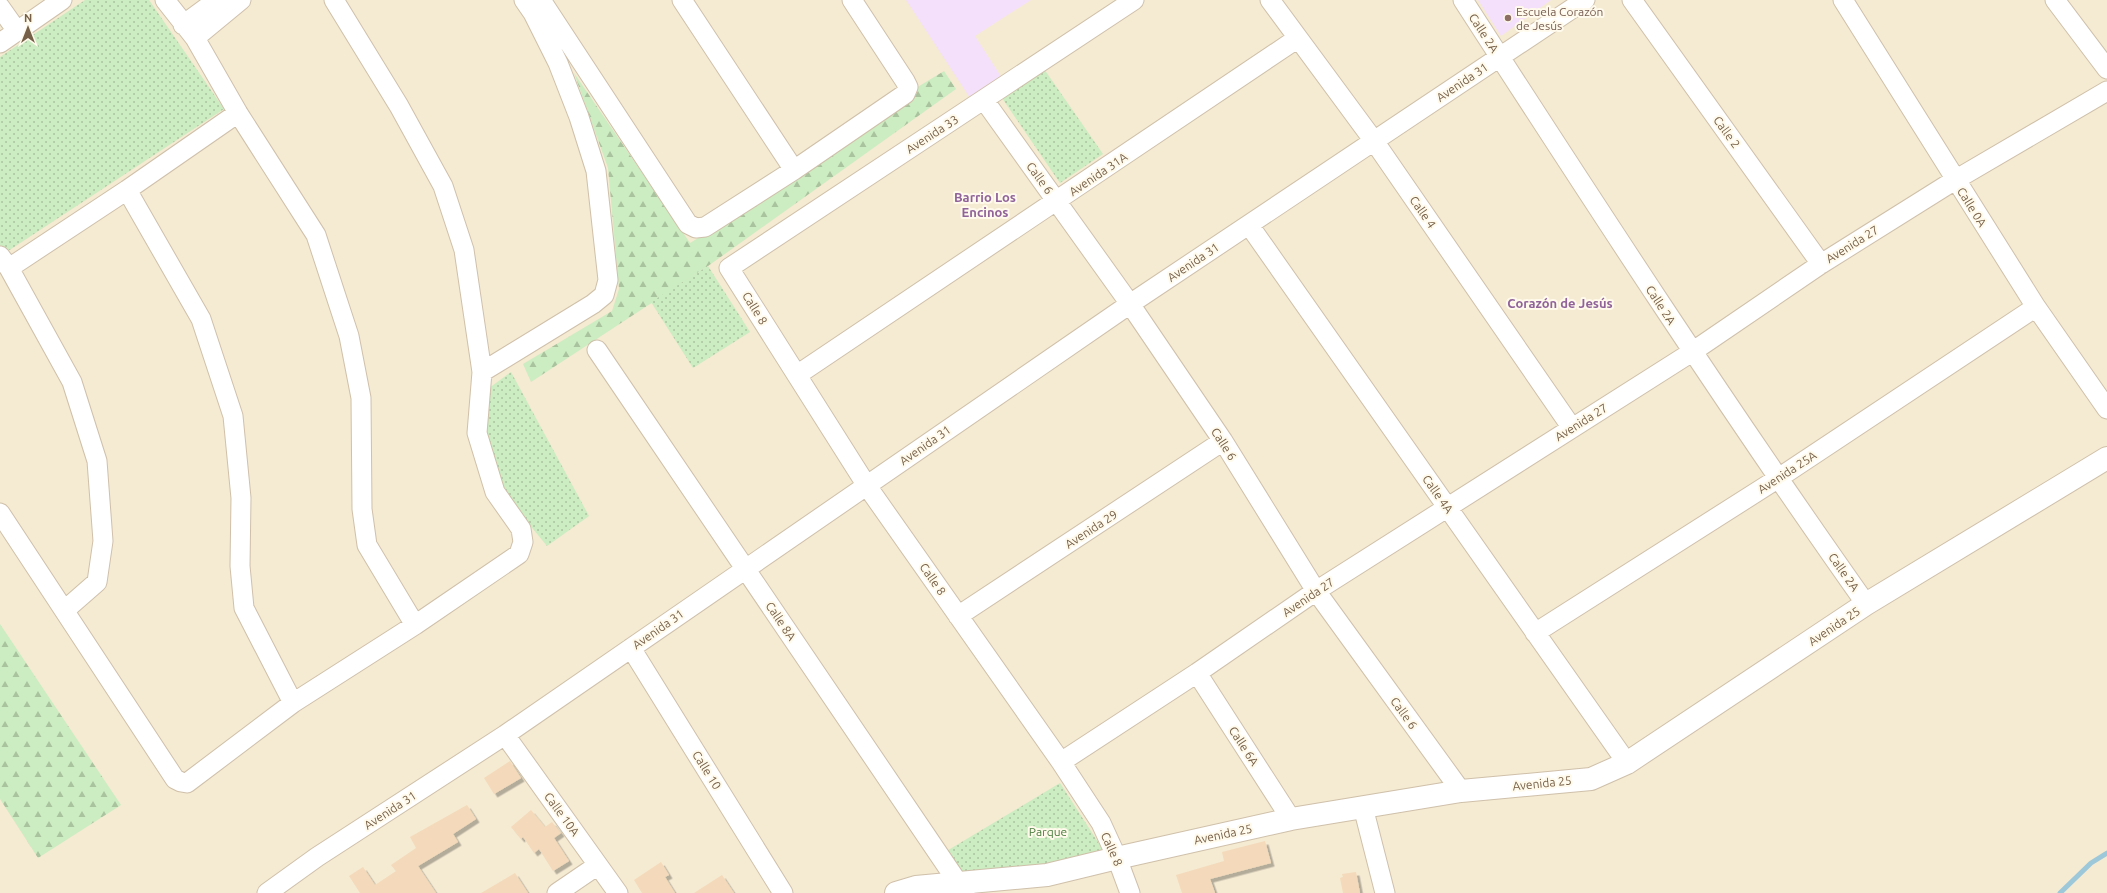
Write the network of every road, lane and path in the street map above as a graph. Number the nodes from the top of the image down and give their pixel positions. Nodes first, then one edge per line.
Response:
1 (62, 0) edge
2 (165, 0) edge
3 (217, 0) edge
4 (241, 0) edge
5 (334, 0) edge
6 (682, 0) edge
7 (852, 0) edge
8 (1134, 0) edge
9 (1270, 0) edge
10 (1463, 0) edge
11 (1585, 0) edge
12 (1632, 0) edge
13 (1843, 0) edge
14 (2055, 0) edge
15 (536, 4) edge
16 (0, 6) edge
17 (17, 31) junction
18 (189, 32) junction
19 (1298, 38) junction
20 (0, 42) edge
21 (1500, 57) junction
22 (2107, 69) edge
23 (2107, 91) edge
24 (984, 100) junction
25 (238, 113) junction
26 (1374, 141) junction
27 (794, 170) junction
28 (1954, 180) junction
29 (127, 190) junction
30 (1056, 202) junction
31 (1249, 225) junction
32 (5, 262) edge
33 (1821, 264) junction
34 (730, 268) joint
35 (1130, 304) junction
36 (2036, 307) junction
37 (597, 350) dead end
38 (1692, 352) junction
39 (482, 372) junction
40 (797, 375) junction
41 (2107, 409) edge
42 (1572, 428) junction
43 (1223, 441) junction
44 (2107, 458) edge
45 (1777, 479) junction
46 (867, 486) junction
47 (1447, 506) junction
48 (0, 513) edge
49 (746, 569) junction
50 (1316, 591) junction
51 (1866, 604) junction
52 (65, 610) junction
53 (958, 616) junction
54 (414, 625) junction
55 (1535, 632) junction
56 (631, 648) junction
57 (1197, 673) junction
58 (293, 703) junction
59 (505, 735) junction
60 (1061, 762) junction
61 (1627, 763) junction
62 (1461, 791) junction
63 (1363, 807) junction
64 (1291, 819) junction
65 (1117, 858) junction
66 (598, 865) junction
67 (962, 888) edge
68 (267, 893) edge
69 (557, 893) edge
70 (618, 893) edge
71 (783, 893) edge
72 (896, 893) edge
73 (1130, 893) edge
74 (1385, 893) edge

1 - 17 street
2 - 18 street
3 - 18 street
4 - 18 street
5 - 39 street
6 - 27 street
7 - 27 street
8 - 24 street, Avenida 33
9 - 19 street, Calle 4
10 - 21 street, Calle 2A
11 - 21 street, Avenida 31
12 - 33 street, Calle 2
13 - 28 street, Calle 0A
14 - 22 street
15 - 27 street
15 - 39 street
16 - 17 street
17 - 20 street
18 - 25 street
19 - 26 street, Calle 4
19 - 30 street, Avenida 31A
21 - 26 street, Avenida 31
21 - 38 street, Calle 2A
23 - 28 street, Avenida 27
24 - 30 street, Calle 6
24 - 34 street, Avenida 33
25 - 29 street
25 - 54 street
26 - 31 street, Avenida 31
26 - 42 street, Calle 4
28 - 33 street, Avenida 27
28 - 36 street, Calle 0A
29 - 32 street
29 - 58 street
30 - 35 street, Calle 6
30 - 40 street, Avenida 31A
31 - 35 street, Avenida 31
31 - 47 street, Calle 4A
32 - 52 street
33 - 38 street, Avenida 27
34 - 40 street, Calle 8
35 - 43 street, Calle 6
35 - 46 street, Avenida 31
36 - 41 street, Calle 0A
36 - 45 street, Avenida 25A
37 - 49 street, Calle 8A
38 - 42 street, Avenida 27
38 - 45 street, Calle 2A
39 - 54 street
40 - 46 street, Calle 8
42 - 47 street, Avenida 27
43 - 50 street, Calle 6
43 - 53 street, Avenida 29
44 - 51 street, Avenida 25
45 - 51 street, Calle 2A
45 - 55 street, Avenida 25A
46 - 49 street, Avenida 31
46 - 53 street, Calle 8
47 - 50 street, Avenida 27
47 - 55 street, Calle 4A
48 - 52 street
49 - 56 street, Avenida 31
49 - 67 street, Calle 8A
50 - 57 street, Avenida 27
50 - 62 street, Calle 6
51 - 61 street, Avenida 25
52 - 58 street
53 - 60 street, Calle 8
54 - 58 street
55 - 61 street, Calle 4A
56 - 59 street, Avenida 31
56 - 71 street, Calle 10
57 - 60 street, Avenida 27
57 - 64 street, Calle 6A
59 - 66 street, Calle 10A
59 - 68 street, Avenida 31
60 - 65 street, Calle 8
61 - 62 street, Avenida 25
62 - 63 street, Avenida 25
63 - 64 street, Avenida 25
63 - 74 street
64 - 65 street, Avenida 25
65 - 67 street, Avenida 25
65 - 73 street, Calle 8
66 - 69 street
66 - 70 street, Calle 10A
67 - 72 street, Avenida 25

